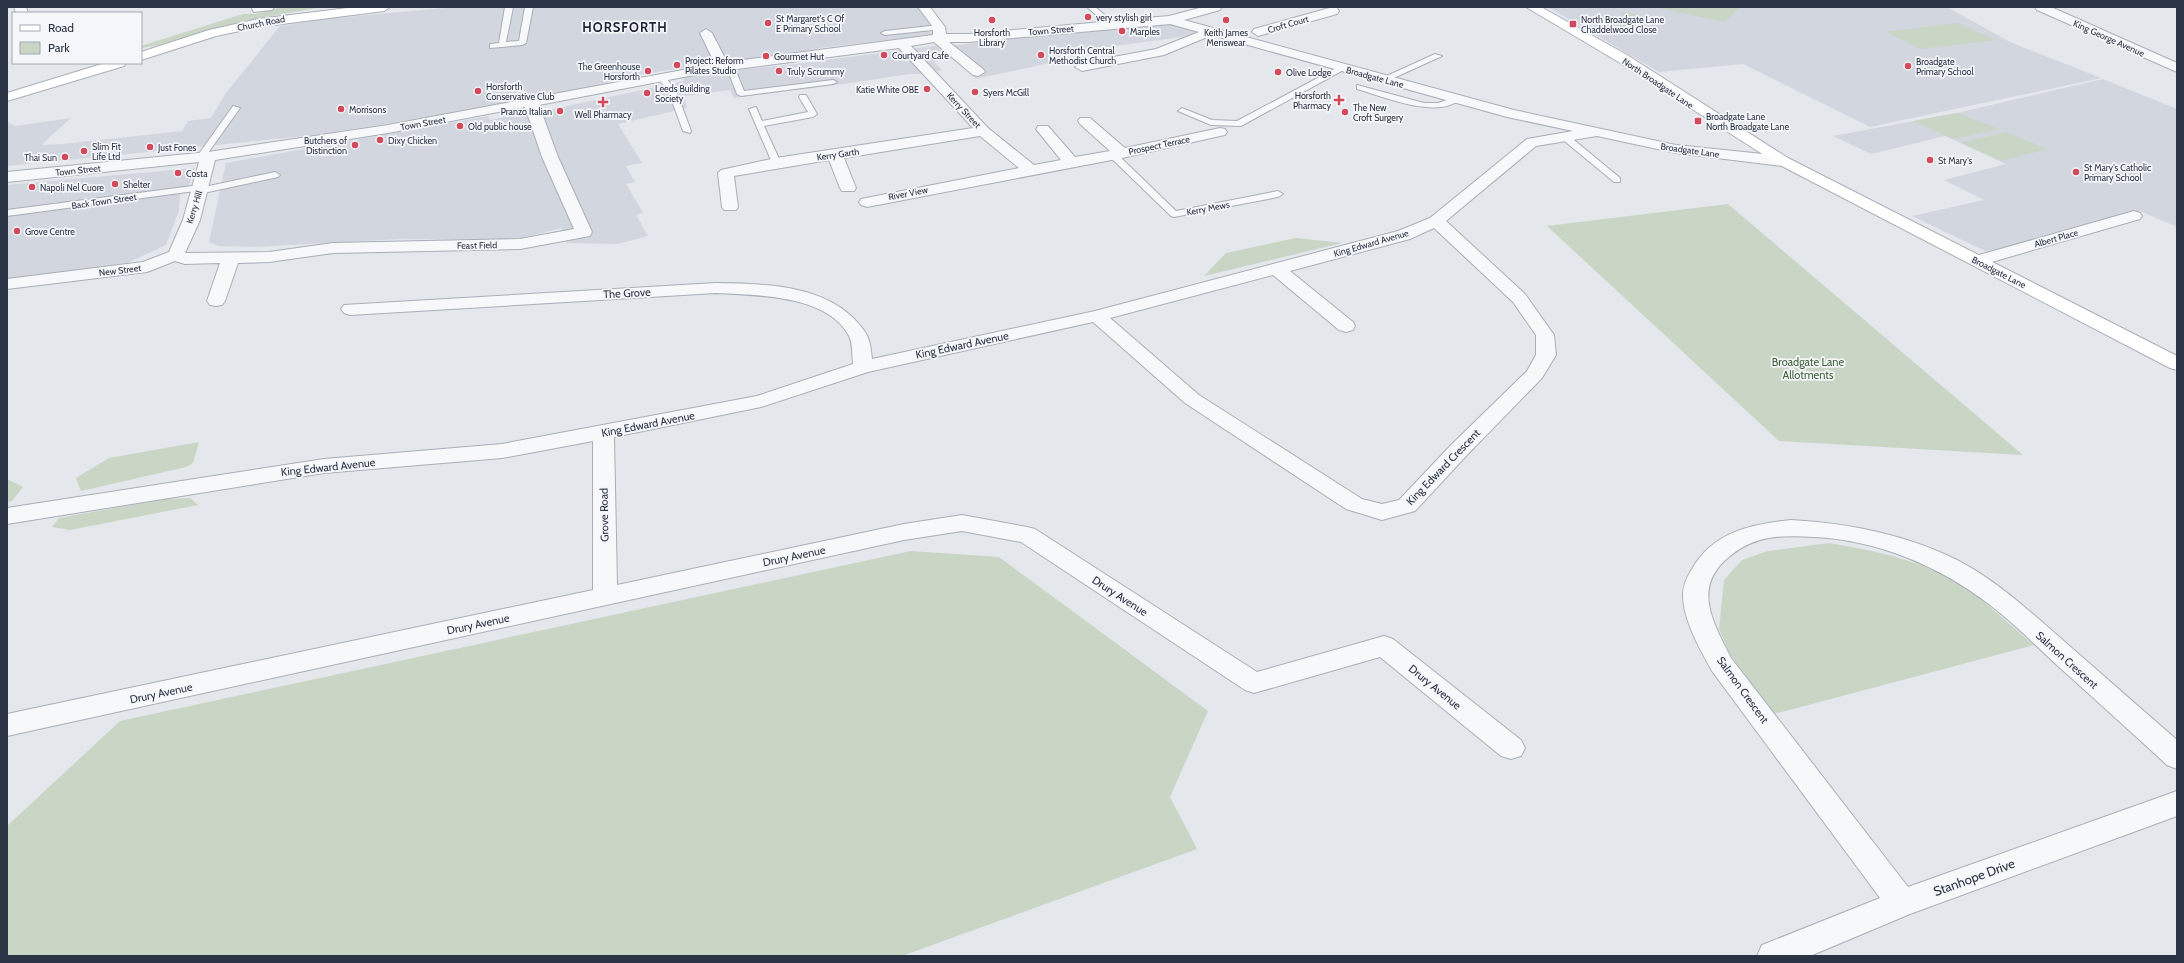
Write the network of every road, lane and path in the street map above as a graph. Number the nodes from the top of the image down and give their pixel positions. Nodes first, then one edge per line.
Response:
1 (384, 7) edge
2 (510, 7) edge
3 (529, 7) edge
4 (924, 7) edge
5 (1092, 7) edge
6 (1216, 7) edge
7 (1296, 7) edge
8 (1532, 7) edge
9 (2041, 7) edge
10 (1333, 11) dead end
11 (1317, 16) junction
12 (1170, 20) junction
13 (1113, 25) junction
14 (511, 30) junction
15 (706, 32) dead end
16 (938, 32) junction
17 (1212, 32) junction
18 (1258, 32) dead end
19 (885, 33) dead end
20 (902, 44) junction
21 (502, 45) junction
22 (493, 46) dead end
23 (142, 56) edge
24 (1438, 56) dead end
25 (116, 64) edge
26 (726, 67) junction
27 (1082, 67) dead end
28 (1343, 68) junction
29 (2177, 68) edge
30 (978, 72) dead end
31 (661, 78) junction
32 (1384, 79) junction
33 (833, 82) dead end
34 (1360, 87) dead end
35 (7, 97) edge
36 (803, 97) dead end
37 (1456, 99) junction
38 (531, 103) junction
39 (236, 108) dead end
40 (754, 109) dead end
41 (1182, 110) dead end
42 (1512, 114) junction
43 (1085, 121) dead end
44 (760, 124) junction
45 (1043, 129) dead end
46 (687, 131) dead end
47 (983, 131) junction
48 (1220, 132) dead end
49 (1593, 133) junction
50 (1565, 137) junction
51 (1532, 142) junction
52 (1117, 154) junction
53 (835, 155) junction
54 (204, 158) junction
55 (1783, 161) junction
56 (1071, 162) junction
57 (776, 163) junction
58 (1030, 170) junction
59 (275, 175) dead end
60 (7, 177) edge
61 (1617, 180) dead end
62 (848, 188) dead end
63 (200, 190) junction
64 (1278, 194) dead end
65 (867, 202) dead end
66 (730, 207) dead end
67 (7, 213) edge
68 (2134, 216) dead end
69 (1436, 221) junction
70 (175, 255) junction
71 (231, 258) junction
72 (1978, 261) junction
73 (1278, 269) junction
74 (7, 284) edge
75 (216, 301) dead end
76 (350, 309) dead end
77 (1097, 316) junction
78 (1346, 326) dead end
79 (2177, 364) edge
80 (863, 367) junction
81 (603, 434) junction
82 (7, 516) edge
83 (605, 597) junction
84 (7, 725) edge
85 (1511, 748) dead end
86 (2177, 757) edge
87 (2177, 802) edge
88 (1902, 903) junction
89 (1773, 956) edge

1 - 23 street, Church Road
2 - 14 lane
3 - 14 lane
4 - 16 street
5 - 13 lane
6 - 12 street, Town Street
7 - 11 street, Croft Court
8 - 55 street, North Broadgate Lane
9 - 29 street, King George Avenue
10 - 11 street, Croft Court
11 - 18 street, Croft Court
12 - 13 street, Town Street
12 - 17 street, Broadgate Lane
13 - 16 street, Town Street
14 - 21 lane
14 - 21 lane
15 - 26 street
16 - 19 lane
16 - 20 street, Town Street
16 - 30 street
17 - 27 street
17 - 28 street, Broadgate Lane
20 - 26 street, Town Street
20 - 47 street, Kerry Street
21 - 22 lane
24 - 32 lane
25 - 35 street
26 - 31 street, Town Street
26 - 33 lane
28 - 32 street, Broadgate Lane
28 - 41 lane
31 - 38 street, Town Street
31 - 46 lane
32 - 37 street, Broadgate Lane
34 - 37 lane
36 - 44 lane
37 - 42 street, Broadgate Lane
38 - 54 street, Town Street
38 - 71 street, Feast Field
39 - 54 lane
40 - 44 lane
42 - 49 street, Broadgate Lane
42 - 51 street
43 - 52 street, Prospect Terrace
44 - 57 lane
45 - 56 street
47 - 53 street, Kerry Garth
47 - 58 street, Kerry Street
48 - 52 street, Prospect Terrace
49 - 50 street
49 - 55 street, Broadgate Lane
50 - 51 street
50 - 61 lane
51 - 69 street, King Edward Avenue
52 - 56 street
52 - 64 lane, Kerry Mews
53 - 57 street, Kerry Garth
53 - 62 street
54 - 60 street, Town Street
54 - 63 street, Kerry Hill
55 - 72 street, Broadgate Lane
56 - 58 street
57 - 66 street, Kerry Garth
58 - 65 street, River View
59 - 63 lane, Back Town Street
63 - 67 lane, Back Town Street
63 - 70 street, Kerry Hill
68 - 72 street, Albert Place
69 - 73 street, King Edward Avenue
69 - 77 street, King Edward Crescent
70 - 71 street
70 - 74 street, New Street
71 - 75 street
72 - 79 street, Broadgate Lane
73 - 77 street, King Edward Avenue
73 - 78 street
76 - 80 street, The Grove
77 - 80 street, King Edward Avenue
80 - 81 street, King Edward Avenue
81 - 82 street, King Edward Avenue
81 - 83 street, Grove Road
83 - 84 street, Drury Avenue
83 - 85 street, Drury Avenue
86 - 88 street, Salmon Crescent
87 - 88 street, Stanhope Drive
88 - 89 street, Stanhope Drive

